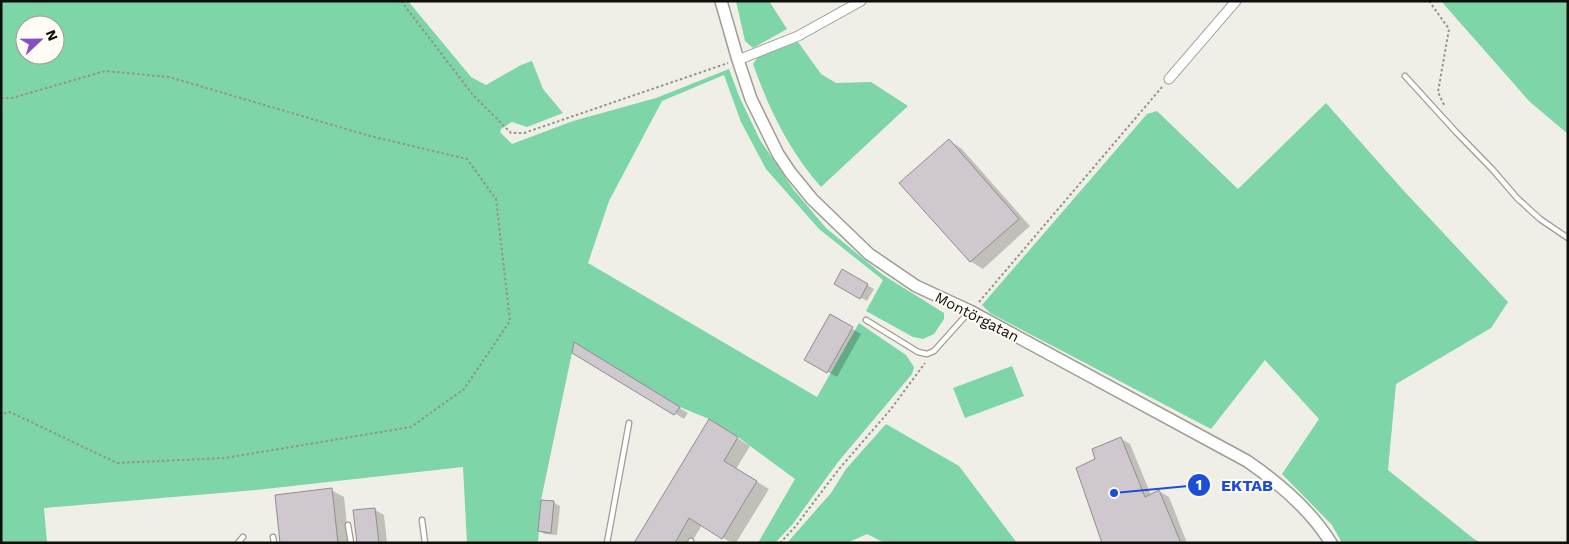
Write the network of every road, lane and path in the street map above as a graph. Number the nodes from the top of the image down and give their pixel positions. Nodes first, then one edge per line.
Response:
1 (401, 1) edge
2 (721, 1) edge
3 (861, 1) edge
4 (1236, 1) edge
5 (1429, 1) edge
6 (738, 60) junction
7 (1405, 76) dead end
8 (1169, 79) joint
9 (1, 98) edge
10 (1445, 108) dead end
11 (1568, 238) edge
12 (970, 311) junction
13 (866, 320) dead end
14 (934, 351) junction
15 (1, 414) edge
16 (629, 423) dead end
17 (422, 520) dead end
18 (348, 525) dead end
19 (243, 537) dead end
20 (238, 543) edge
21 (351, 543) edge
22 (425, 543) edge
23 (608, 543) edge
24 (780, 543) edge
25 (1331, 543) edge

1 - 6 path
2 - 6 street, Montörgatan
3 - 6 street
4 - 8 street
5 - 10 path
6 - 12 street, Montörgatan
7 - 11 lane
8 - 12 path
9 - 15 path
12 - 14 lane
12 - 25 street, Montörgatan
13 - 14 lane
14 - 24 path
16 - 23 lane
17 - 22 lane
18 - 21 lane
19 - 20 lane

